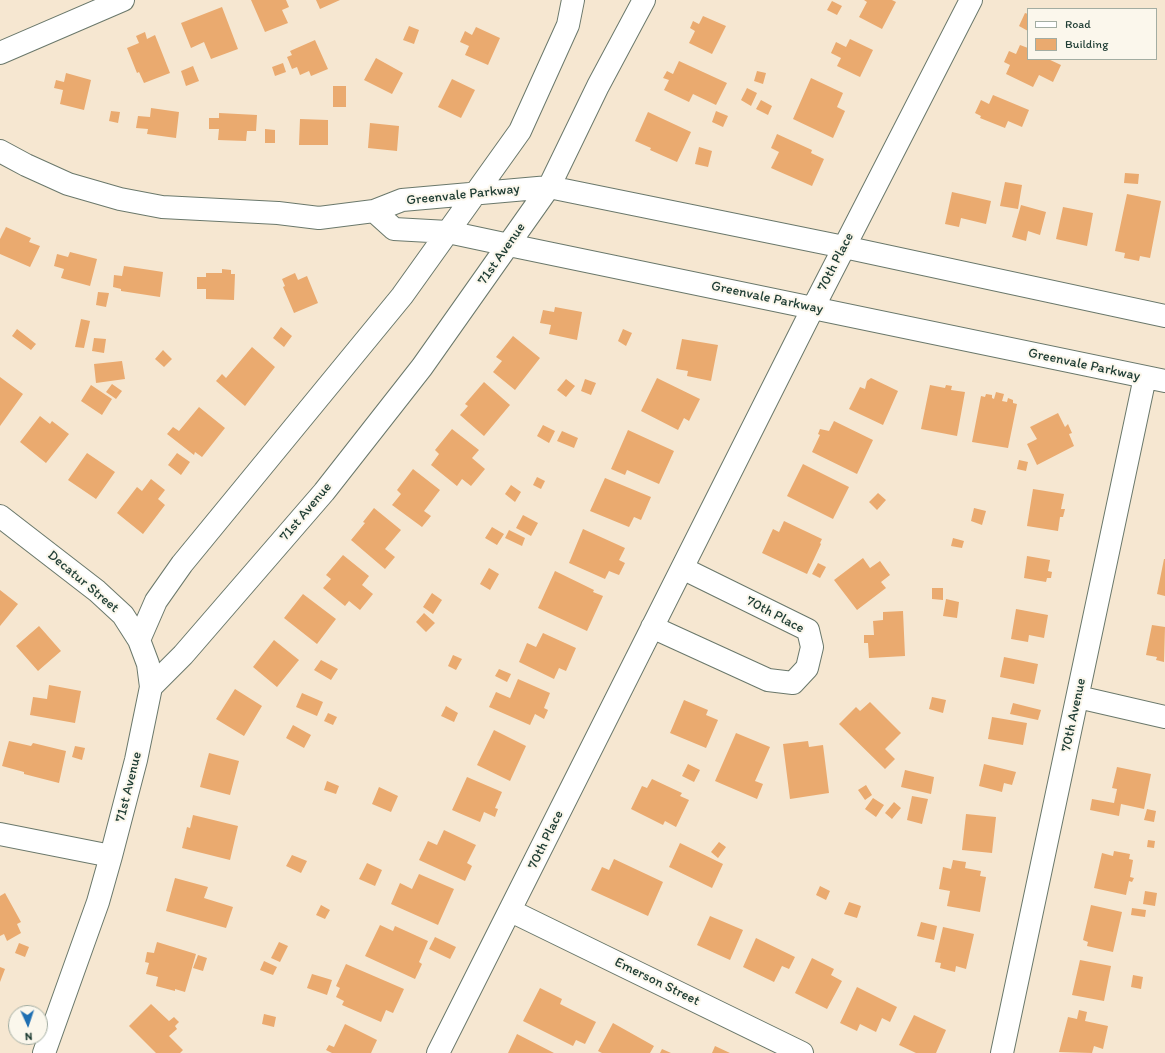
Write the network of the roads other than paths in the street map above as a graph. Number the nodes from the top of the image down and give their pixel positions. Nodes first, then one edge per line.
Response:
1 (123, 0) edge
2 (573, 0) edge
3 (644, 0) edge
4 (971, 0) edge
5 (0, 53) edge
6 (0, 150) edge
7 (549, 186) junction
8 (476, 194) junction
9 (374, 211) junction
10 (448, 232) junction
11 (509, 244) junction
12 (844, 247) junction
13 (813, 308) junction
14 (1165, 316) edge
15 (1155, 379) edge
16 (0, 516) edge
17 (682, 568) junction
18 (652, 627) junction
19 (139, 640) junction
20 (151, 686) junction
21 (1078, 697) junction
22 (1165, 717) edge
23 (0, 834) edge
24 (111, 856) junction
25 (511, 911) junction
26 (44, 1053) edge
27 (438, 1053) edge
28 (802, 1053) edge
29 (1002, 1053) edge

1 - 5 street
2 - 8 street
3 - 7 street, 71st Avenue
4 - 12 street, 70th Place
6 - 9 street, Greenvale Parkway
7 - 8 street, Greenvale Parkway
7 - 11 street, 71st Avenue
7 - 12 street, Greenvale Parkway
8 - 9 street, Greenvale Parkway
8 - 10 street
9 - 10 street, Greenvale Parkway
10 - 11 street, Greenvale Parkway
10 - 19 street
11 - 13 street, Greenvale Parkway
11 - 20 street, 71st Avenue
12 - 13 street, 70th Place
12 - 14 street, Greenvale Parkway
13 - 15 street, Greenvale Parkway
13 - 17 street, 70th Place
15 - 21 street, 70th Avenue
16 - 19 street, Decatur Street
17 - 18 street, 70th Place
17 - 18 street, 70th Place
18 - 25 street, 70th Place
19 - 20 street, Decatur Street
20 - 24 street, 71st Avenue
21 - 22 street
21 - 29 street, 70th Avenue
23 - 24 street
24 - 26 street, 71st Avenue
25 - 27 street, 70th Place
25 - 28 street, Emerson Street

